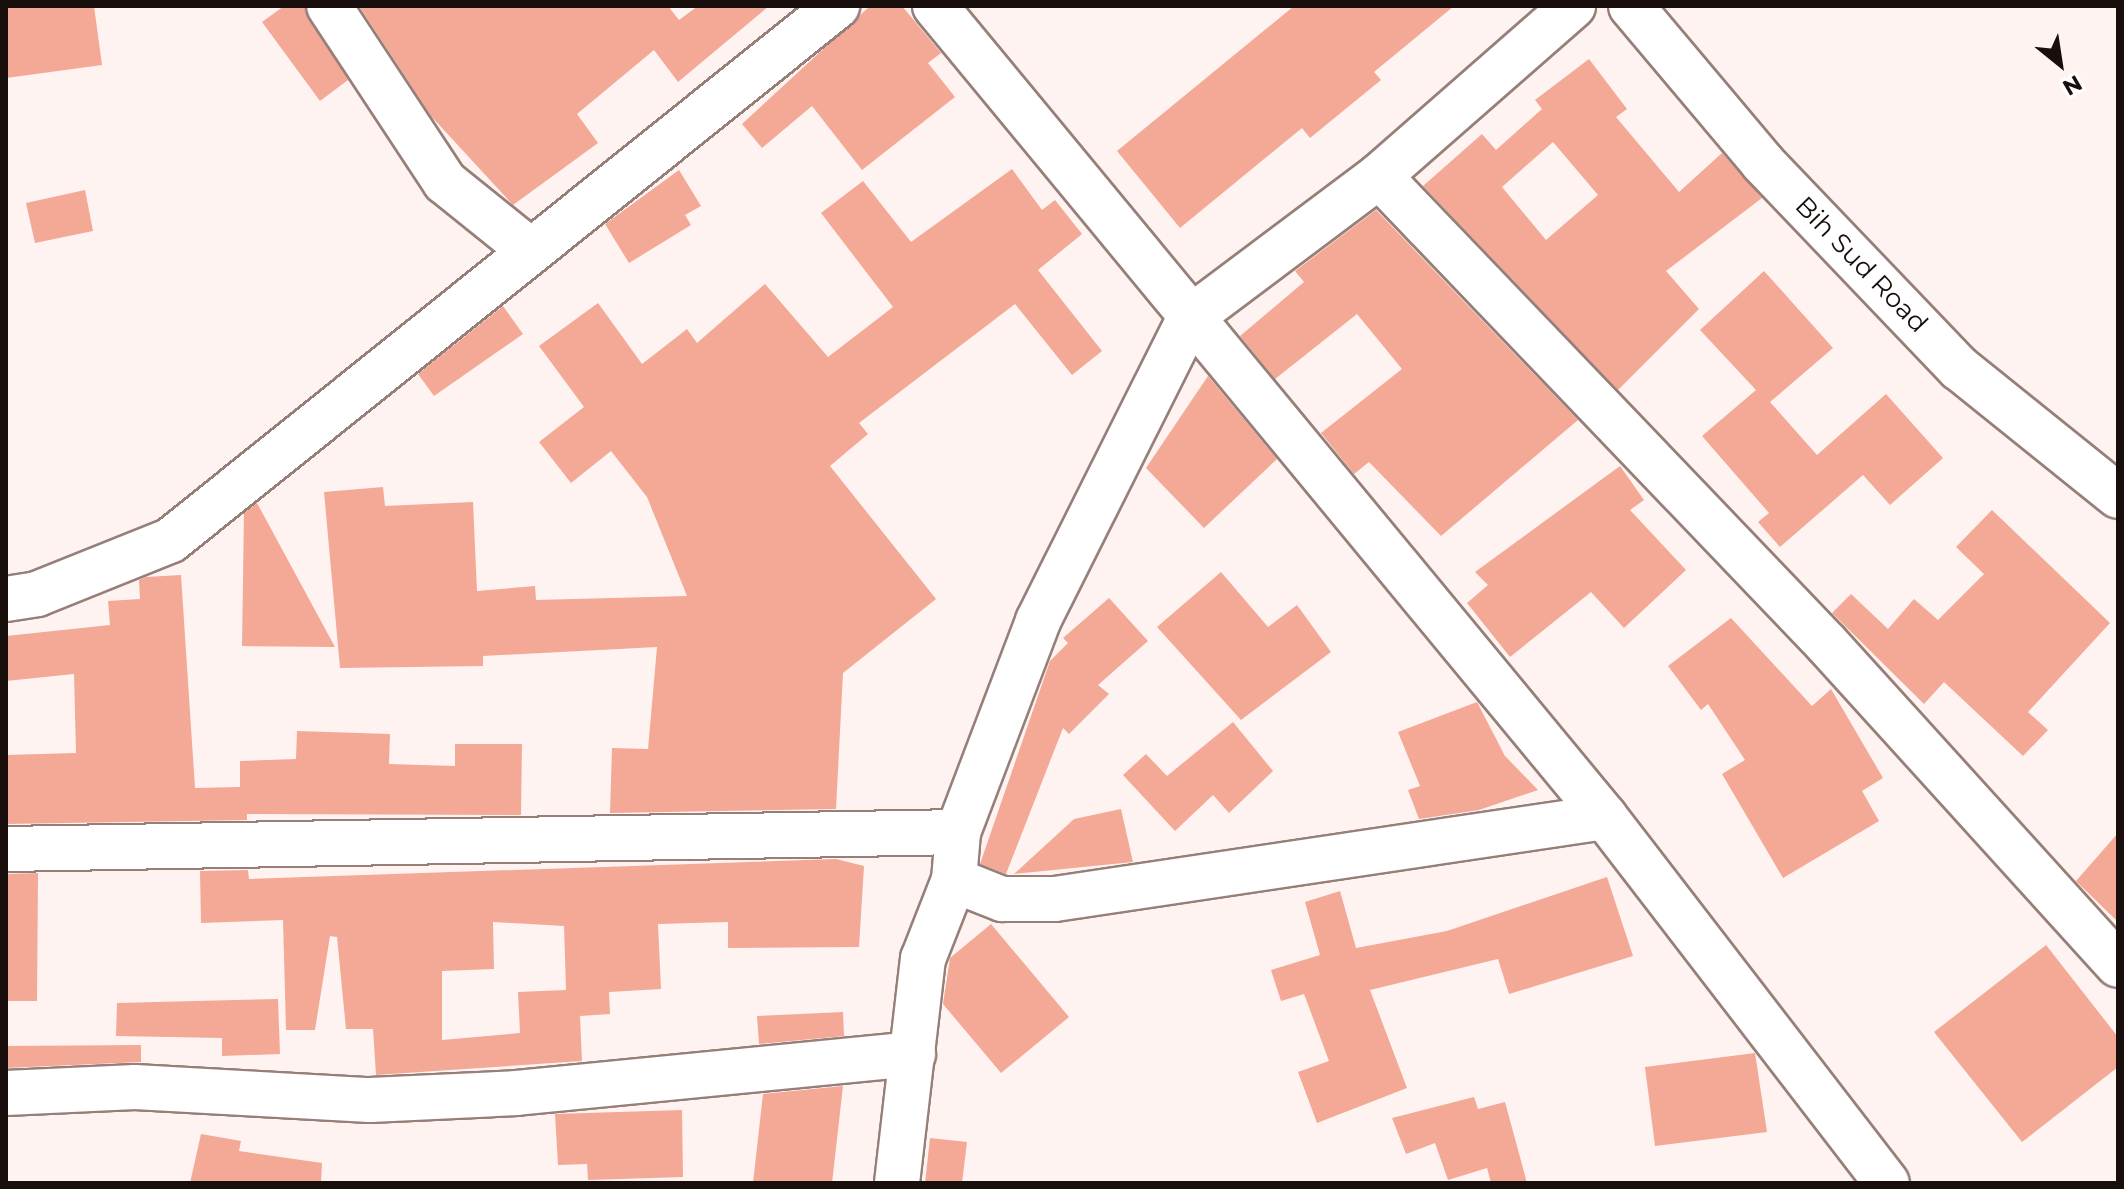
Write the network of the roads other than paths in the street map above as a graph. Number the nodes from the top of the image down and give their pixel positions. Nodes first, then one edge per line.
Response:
1 (329, 6) edge
2 (837, 6) edge
3 (935, 6) edge
4 (1573, 6) edge
5 (1631, 6) edge
6 (1379, 176) junction
7 (527, 248) junction
8 (1190, 318) junction
9 (2118, 496) edge
10 (6, 599) edge
11 (1605, 817) junction
12 (958, 832) junction
13 (6, 849) edge
14 (954, 880) junction
15 (2118, 965) edge
16 (913, 1054) junction
17 (6, 1093) edge
18 (897, 1183) edge
19 (1887, 1183) edge

1 - 7 street
2 - 7 street
3 - 8 street
4 - 6 street
5 - 9 street, Bih Sud Road
6 - 8 street
6 - 15 street
7 - 10 street
8 - 11 street
8 - 12 street
11 - 14 street
11 - 19 street
12 - 13 street
12 - 14 street
14 - 16 street
16 - 17 street
16 - 18 street

